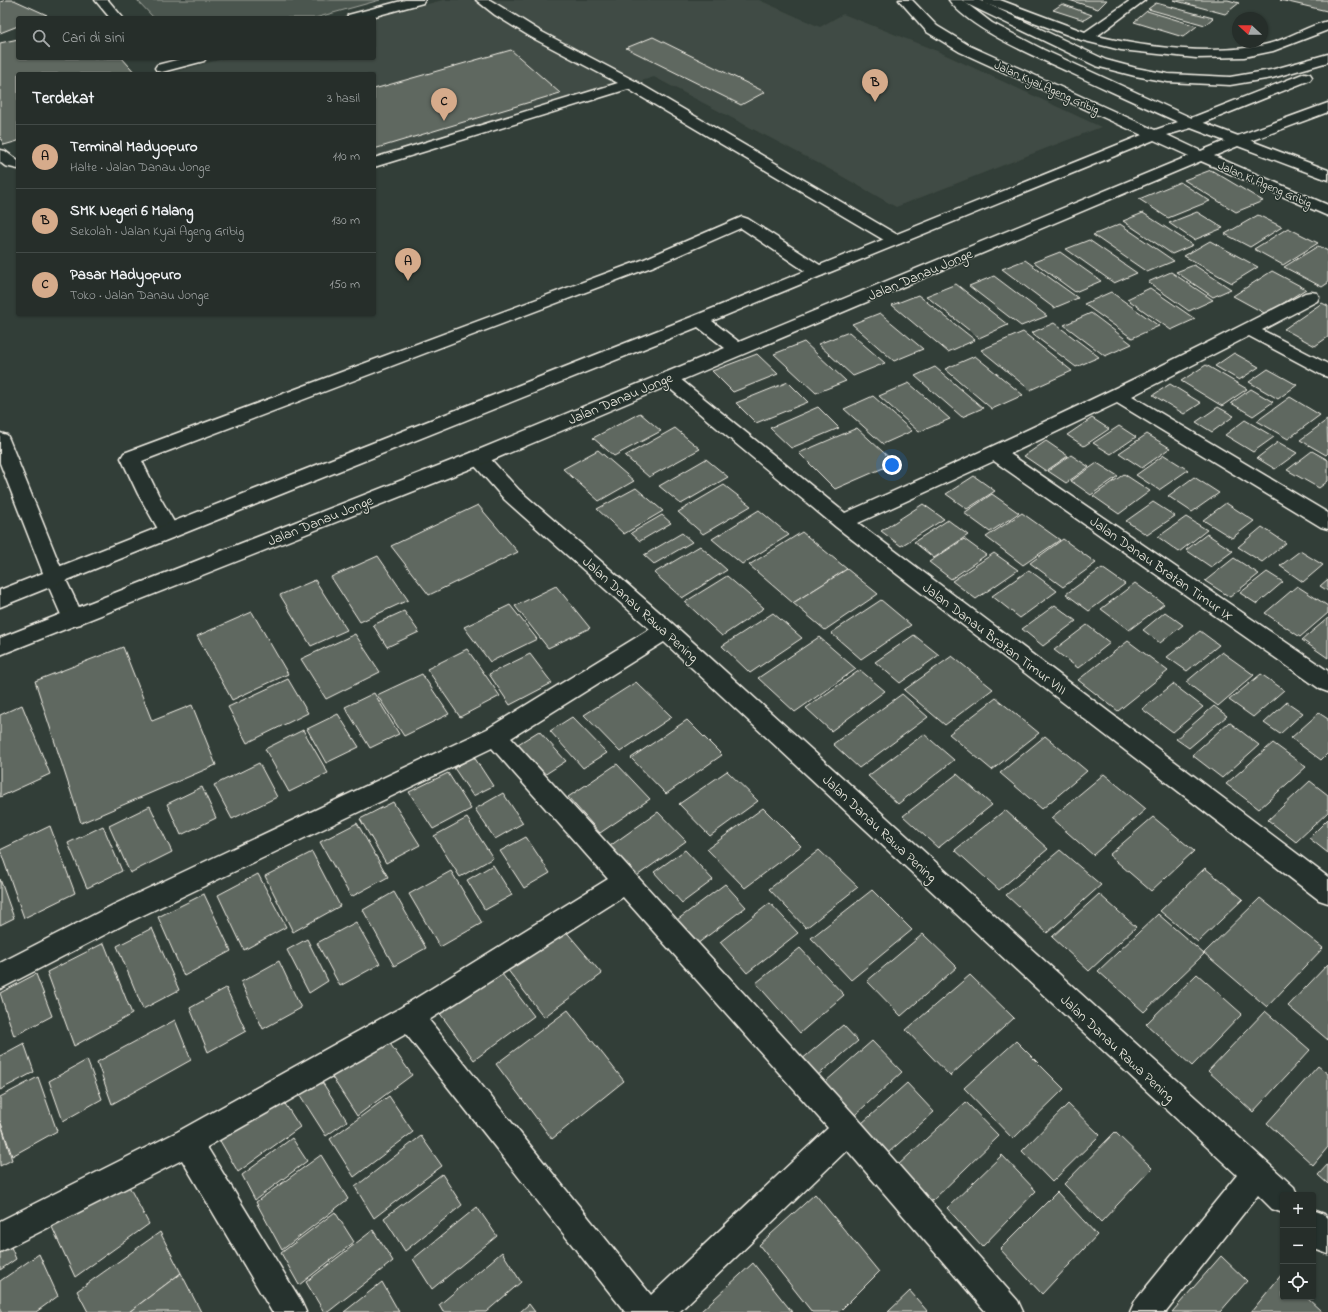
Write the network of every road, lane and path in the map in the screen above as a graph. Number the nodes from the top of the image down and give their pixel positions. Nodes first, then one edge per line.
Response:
1 (101, 0) edge
2 (419, 0) edge
3 (482, 0) edge
4 (905, 0) edge
5 (955, 0) edge
6 (969, 0) edge
7 (988, 0) edge
8 (1139, 0) edge
9 (115, 16) edge
10 (360, 16) edge
11 (1328, 25) edge
12 (1086, 37) junction
13 (1328, 58) edge
14 (190, 60) edge
15 (160, 67) edge
16 (1328, 68) edge
17 (630, 84) junction
18 (1328, 107) edge
19 (1192, 123) junction
20 (1154, 135) junction
21 (1237, 141) junction
22 (0, 154) edge
23 (1201, 156) junction
24 (376, 162) edge
25 (16, 164) edge
26 (1328, 175) edge
27 (1328, 211) edge
28 (895, 240) junction
29 (817, 271) junction
30 (1311, 298) dead end
31 (700, 320) junction
32 (1250, 330) junction
33 (738, 350) junction
34 (1328, 371) edge
35 (668, 378) junction
36 (1119, 396) junction
37 (0, 439) edge
38 (996, 453) junction
39 (478, 458) junction
40 (843, 522) junction
41 (1328, 522) edge
42 (169, 531) junction
43 (55, 578) junction
44 (0, 599) edge
45 (73, 618) junction
46 (665, 630) junction
47 (0, 647) edge
48 (1328, 683) edge
49 (495, 736) junction
50 (626, 881) junction
51 (1328, 892) edge
52 (0, 977) edge
53 (410, 1017) junction
54 (848, 1129) junction
55 (187, 1142) junction
56 (1256, 1175) junction
57 (1280, 1195) edge
58 (1316, 1228) edge
59 (0, 1237) edge
60 (1328, 1239) edge
61 (290, 1312) edge
62 (645, 1312) edge
63 (656, 1312) edge
64 (1007, 1312) edge
65 (1146, 1312) edge

1 - 9 main road
2 - 10 main road
3 - 17 main road
4 - 20 main road, Jalan Kyai Ageng Gribig
5 - 19 main road, Jalan Kyai Ageng Gribig
6 - 13 main road
7 - 12 main road
8 - 12 main road
11 - 12 main road
14 - 15 main road
16 - 19 main road
17 - 24 main road
17 - 28 main road
18 - 21 main road, Jalan Danau Jonge
19 - 20 main road
19 - 21 main road, Jalan Kyai Ageng Gribig
20 - 23 main road, Jalan Kyai Ageng Gribig
20 - 28 main road
21 - 23 main road, Jalan Danau Jonge
21 - 26 main road
22 - 25 main road
23 - 27 main road, Jalan Ki Ageng Gribig
23 - 33 main road, Jalan Danau Jonge
28 - 29 main road
29 - 31 main road
29 - 42 main road
30 - 32 main road
31 - 33 main road
31 - 42 main road
32 - 34 main road
32 - 36 main road
33 - 35 main road, Jalan Danau Jonge
35 - 39 main road, Jalan Danau Jonge
35 - 40 main road, Jalan Danau Bratan Timur VIII
36 - 38 main road
36 - 41 main road
37 - 43 main road
38 - 40 main road
38 - 48 main road, Jalan Danau Bratan Timur IX
39 - 45 main road, Jalan Danau Jonge
39 - 46 main road, Jalan Danau Rawa Pening
40 - 51 main road, Jalan Danau Bratan Timur VIII
42 - 43 main road
43 - 44 main road
43 - 45 main road
45 - 47 main road, Jalan Danau Jonge
46 - 49 main road
46 - 56 main road, Jalan Danau Rawa Pening
49 - 50 main road
49 - 52 main road
50 - 53 main road
50 - 54 main road
53 - 55 main road
53 - 62 main road
54 - 63 main road
54 - 64 main road
55 - 59 main road
55 - 61 main road
56 - 57 main road, Jalan Danau Rawa Pening
56 - 65 main road
58 - 60 main road

